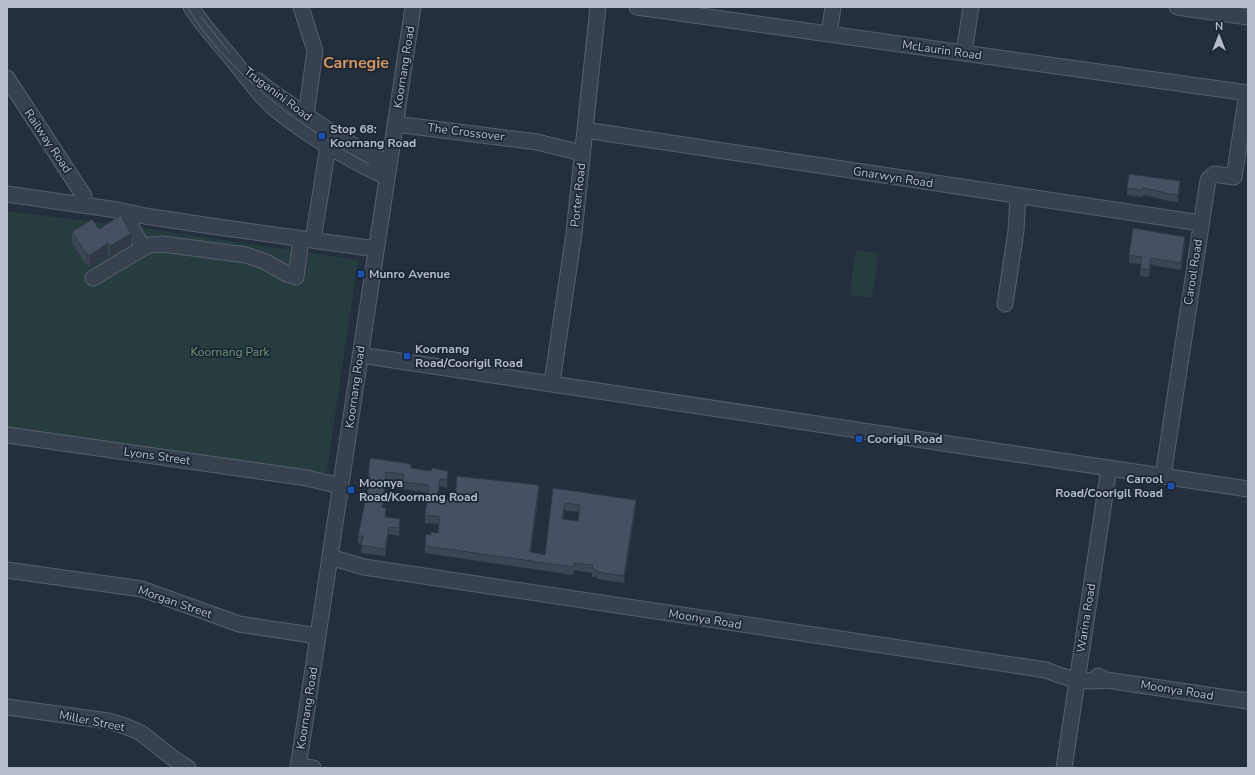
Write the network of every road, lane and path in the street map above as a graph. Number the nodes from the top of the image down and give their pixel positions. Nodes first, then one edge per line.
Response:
1 (191, 7) edge
2 (301, 7) edge
3 (413, 7) edge
4 (598, 7) edge
5 (636, 7) edge
6 (833, 7) edge
7 (971, 7) edge
8 (1177, 7) edge
9 (695, 11) edge
10 (1248, 17) edge
11 (829, 34) junction
12 (964, 53) junction
13 (231, 58) junction
14 (7, 78) edge
15 (1247, 93) edge
16 (306, 115) junction
17 (395, 124) junction
18 (583, 141) junction
19 (328, 146) junction
20 (388, 170) junction
21 (1241, 178) edge
22 (7, 194) edge
23 (1018, 196) junction
24 (85, 205) junction
25 (132, 213) junction
26 (1201, 223) junction
27 (307, 240) junction
28 (143, 248) junction
29 (376, 249) junction
30 (94, 278) dead end
31 (1005, 304) dead end
32 (360, 355) junction
33 (552, 383) junction
34 (7, 435) edge
35 (1109, 468) junction
36 (1163, 476) junction
37 (341, 481) junction
38 (1248, 488) edge
39 (329, 562) junction
40 (7, 570) edge
41 (318, 636) junction
42 (1078, 675) junction
43 (1248, 701) edge
44 (7, 706) edge
45 (298, 767) edge
46 (188, 768) edge
47 (313, 768) edge
48 (1064, 768) edge

1 - 13 street, Truganini Road
2 - 16 street
3 - 17 street, Koornang Road
4 - 18 street, Porter Road
5 - 9 street, McLaurin Road
6 - 11 street
7 - 12 street
8 - 10 street
9 - 11 street, McLaurin Road
11 - 12 street, McLaurin Road
12 - 15 street, McLaurin Road
13 - 16 street, Truganini Road
13 - 19 street, Truganini Road
14 - 24 street, Railway Road
15 - 21 street, Carool Road
16 - 20 street, Truganini Road
17 - 18 street, The Crossover
17 - 20 street, Koornang Road
18 - 23 street, Gnarwyn Road
18 - 33 street, Porter Road
19 - 20 street, Truganini Road
19 - 27 street
20 - 29 street, Koornang Road
21 - 26 street, Carool Road
22 - 24 street
23 - 26 street, Gnarwyn Road
23 - 31 street
24 - 25 street
25 - 27 street
25 - 28 street
26 - 36 street, Carool Road
27 - 28 street
27 - 29 street
28 - 30 street
29 - 32 street, Koornang Road
32 - 33 street
32 - 37 street, Koornang Road
33 - 35 street
34 - 37 street, Lyons Street
35 - 36 street
35 - 42 street, Warina Road
36 - 38 street
37 - 39 street, Koornang Road
39 - 41 street, Koornang Road
39 - 42 street, Moonya Road
40 - 41 street, Morgan Street
41 - 45 street, Koornang Road
42 - 43 street, Moonya Road
42 - 48 street, Warina Road
44 - 46 street, Miller Street
45 - 47 street

